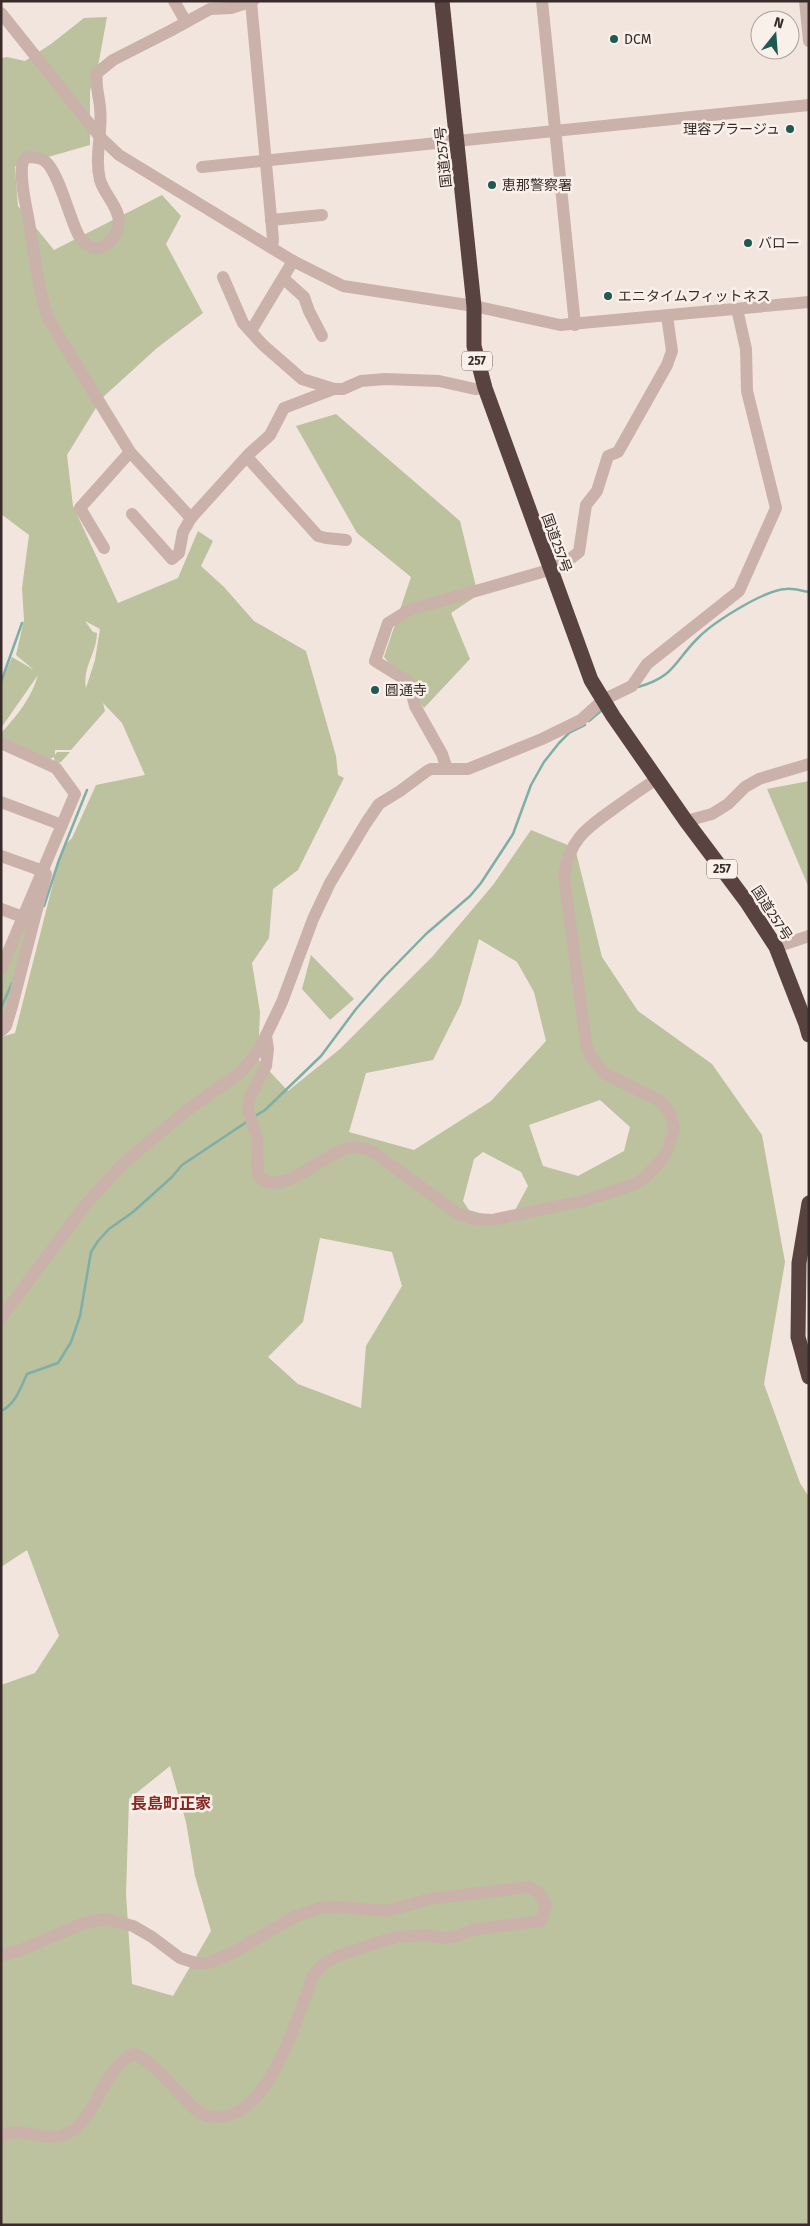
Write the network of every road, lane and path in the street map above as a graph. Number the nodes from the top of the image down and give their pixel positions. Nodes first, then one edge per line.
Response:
1 (174, 1) edge
2 (252, 1) edge
3 (442, 1) edge
4 (542, 1) edge
5 (805, 1) edge
6 (1, 13) edge
7 (186, 22) junction
8 (809, 41) edge
9 (809, 105) edge
10 (554, 131) junction
11 (100, 137) junction
12 (458, 141) junction
13 (266, 161) junction
14 (202, 167) dead end
15 (322, 215) dead end
16 (271, 220) junction
17 (272, 248) junction
18 (293, 261) junction
19 (223, 277) dead end
20 (284, 279) junction
21 (809, 302) edge
22 (474, 306) junction
23 (737, 309) junction
24 (668, 316) junction
25 (575, 325) junction
26 (251, 331) junction
27 (322, 336) dead end
28 (485, 388) junction
29 (334, 389) junction
30 (130, 452) junction
31 (247, 457) junction
32 (132, 514) dead end
33 (192, 518) junction
34 (346, 540) dead end
35 (104, 548) dead end
36 (550, 570) junction
37 (602, 700) junction
38 (1, 743) edge
39 (809, 764) edge
40 (447, 769) junction
41 (657, 779) junction
42 (1, 802) edge
43 (686, 821) junction
44 (62, 825) junction
45 (1, 856) edge
46 (43, 871) junction
47 (1, 909) edge
48 (23, 917) junction
49 (809, 936) edge
50 (776, 948) junction
51 (2, 965) edge
52 (1, 1031) edge
53 (809, 1035) edge
54 (266, 1036) junction
55 (809, 1203) edge
56 (1, 1318) edge
57 (809, 1377) edge
58 (1, 1956) edge
59 (1, 2136) edge

1 - 7 street
2 - 7 street
2 - 13 street
3 - 12 highway, 国道257号 / 257
4 - 10 street
5 - 8 street
6 - 11 street
7 - 11 street
9 - 10 street
10 - 12 street
10 - 25 street
11 - 17 street
11 - 30 street
12 - 13 street
12 - 22 highway, 国道257号 / 257
13 - 14 street
13 - 16 street
15 - 16 street
16 - 17 street
17 - 18 street
18 - 20 street
18 - 22 street
19 - 26 street
20 - 26 street
20 - 27 street
21 - 23 street
22 - 25 street
22 - 28 highway, 国道257号 / 257
23 - 24 street
23 - 37 street
24 - 25 street
24 - 36 street
26 - 29 street
28 - 29 street
28 - 36 highway, 国道257号 / 257
29 - 31 street
30 - 33 street
30 - 35 street
31 - 33 street
31 - 34 street
32 - 33 street
36 - 37 highway, 国道257号 / 257
36 - 40 street
37 - 40 street
37 - 41 highway, 国道257号 / 257
38 - 44 street
39 - 43 street
40 - 54 street
41 - 43 highway, 国道257号 / 257
41 - 54 street
42 - 44 street
43 - 50 highway, 国道257号 / 257
44 - 46 street
45 - 46 street
46 - 48 street
46 - 52 street
47 - 48 street
48 - 51 street
49 - 50 street
50 - 53 highway, 国道257号 / 257
54 - 56 street
55 - 57 highway
58 - 59 street

